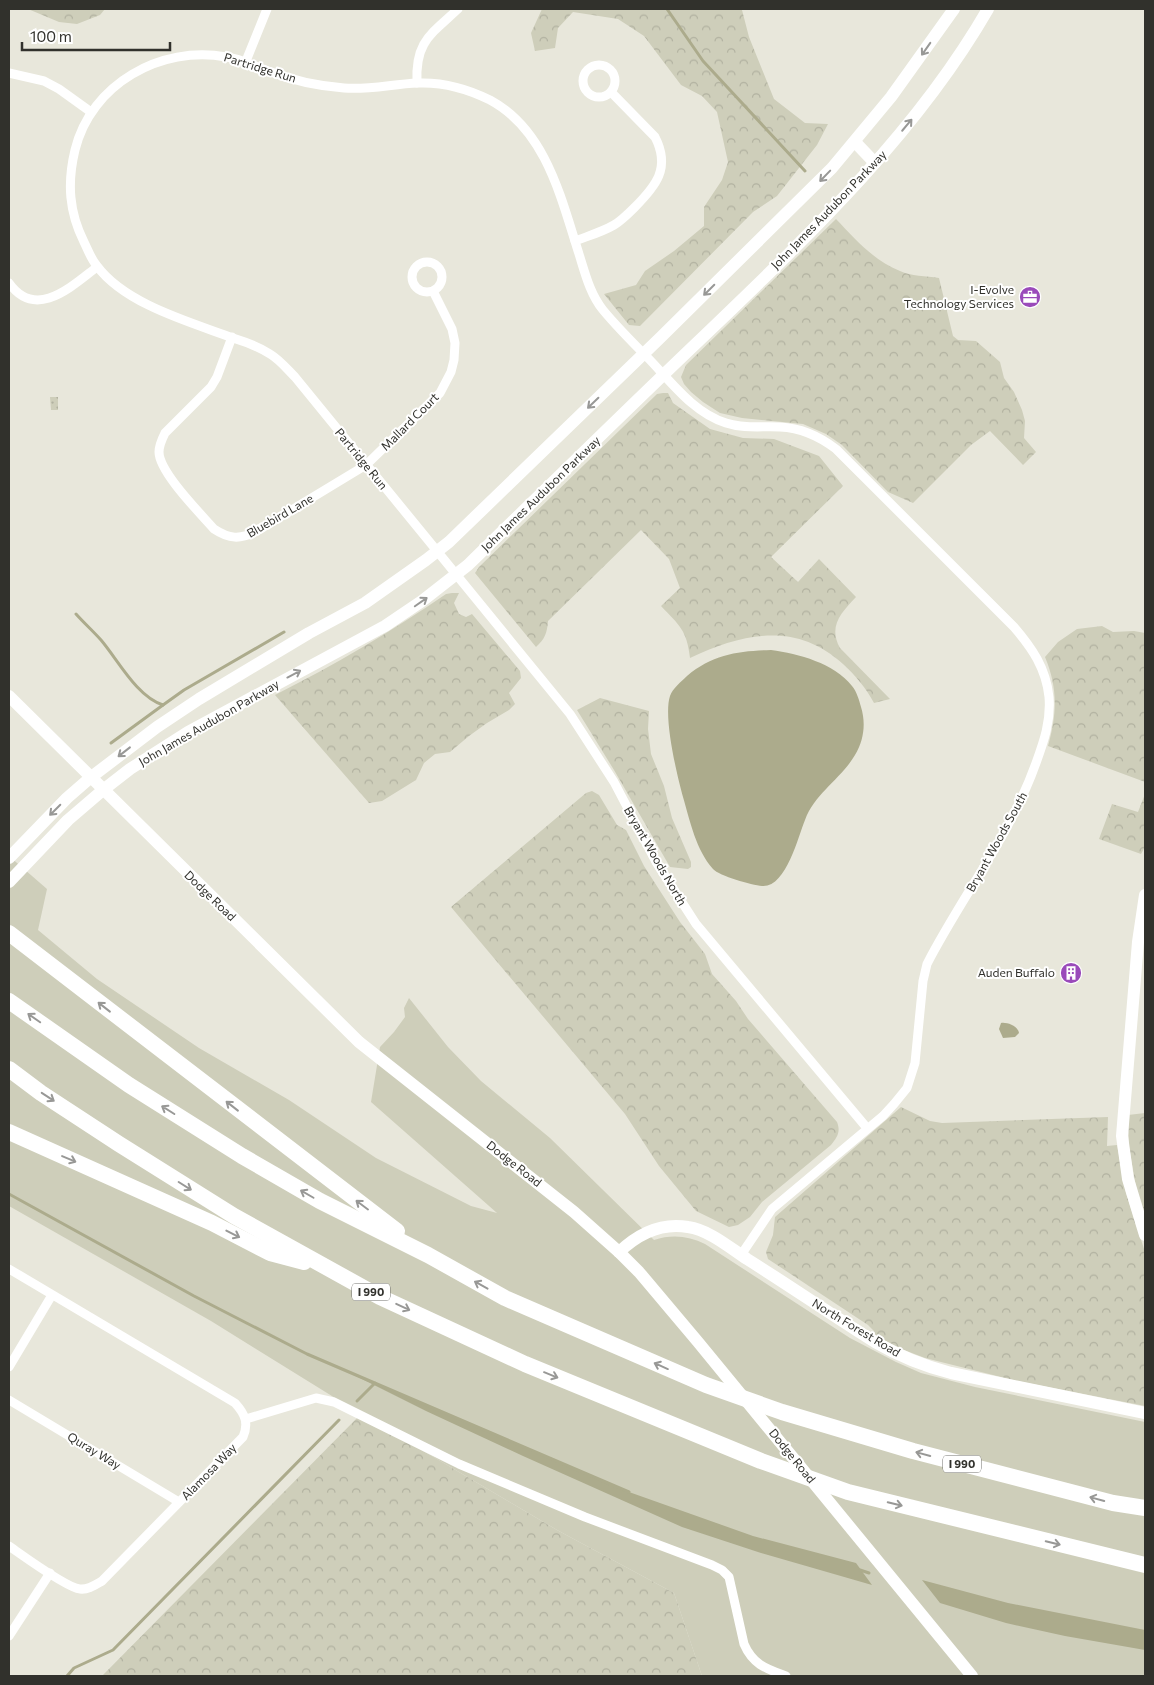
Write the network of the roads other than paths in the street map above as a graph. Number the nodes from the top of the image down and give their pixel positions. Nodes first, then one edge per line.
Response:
1 (268, 9) edge
2 (458, 9) edge
3 (954, 9) edge
4 (988, 9) edge
5 (246, 61) junction
6 (9, 72) edge
7 (417, 83) junction
8 (611, 92) dead end
9 (91, 112) junction
10 (855, 142) junction
11 (876, 163) junction
12 (575, 242) junction
13 (97, 267) junction
14 (9, 283) edge
15 (433, 291) dead end
16 (232, 337) junction
17 (644, 354) junction
18 (664, 375) junction
19 (366, 465) junction
20 (437, 552) junction
21 (456, 575) junction
22 (9, 696) edge
23 (90, 778) junction
24 (102, 790) junction
25 (9, 858) edge
26 (9, 882) edge
27 (1145, 895) edge
28 (9, 933) edge
29 (9, 1001) edge
30 (9, 1069) edge
31 (867, 1128) junction
32 (9, 1132) edge
33 (1145, 1235) edge
34 (619, 1252) junction
35 (428, 1255) junction
36 (741, 1255) junction
37 (9, 1269) edge
38 (331, 1270) junction
39 (52, 1295) junction
40 (9, 1367) edge
41 (9, 1400) edge
42 (1145, 1413) edge
43 (246, 1419) junction
44 (179, 1502) junction
45 (1145, 1508) edge
46 (9, 1546) edge
47 (1145, 1565) edge
48 (50, 1573) junction
49 (9, 1636) edge
50 (786, 1676) edge
51 (972, 1676) edge

1 - 5 street
2 - 7 street
3 -> 10 main road, John James Audubon Parkway
11 -> 4 main road, John James Audubon Parkway
5 - 7 street, Partridge Run
5 - 9 street, Partridge Run
6 - 9 street
7 - 12 street, Partridge Run
8 - 12 street
9 - 13 street, Partridge Run
10 - 11 main road
10 -> 17 main road, John James Audubon Parkway
11 - 18 main road, John James Audubon Parkway
12 - 17 street, Partridge Run
13 - 14 street
13 - 16 street, Partridge Run
15 - 19 street, Mallard Court
16 - 19 street, Partridge Run
16 - 19 street, Bluebird Lane
17 - 18 street, Bryant Woods South
17 -> 20 main road, John James Audubon Parkway
18 - 21 main road, John James Audubon Parkway
18 - 31 street, Bryant Woods South
19 - 20 street, Partridge Run
20 - 21 street, Partridge Run
20 -> 23 main road, John James Audubon Parkway
24 -> 21 main road, John James Audubon Parkway
21 - 31 street, Bryant Woods North
22 - 23 main road, Dodge Road
23 - 24 main road, Dodge Road
23 -> 25 main road, John James Audubon Parkway
24 - 26 main road, John James Audubon Parkway
24 - 34 main road, Dodge Road
27 - 33 main road
35 -> 28 highway
35 -> 29 highway, I 990
30 -> 38 highway, I 990
31 - 36 street, Bryant Woods South
32 -> 38 highway
34 - 36 main road, North Forest Road
34 - 51 main road, Dodge Road
45 -> 35 highway, I 990
36 - 42 main road, North Forest Road
37 - 39 street
38 -> 47 highway, I 990
39 - 40 street
39 - 43 street
41 - 44 street, Quray Way
43 - 44 street, Alamosa Way
43 - 50 street
44 - 48 street, Alamosa Way
46 - 48 street, Alamosa Way
48 - 49 street

